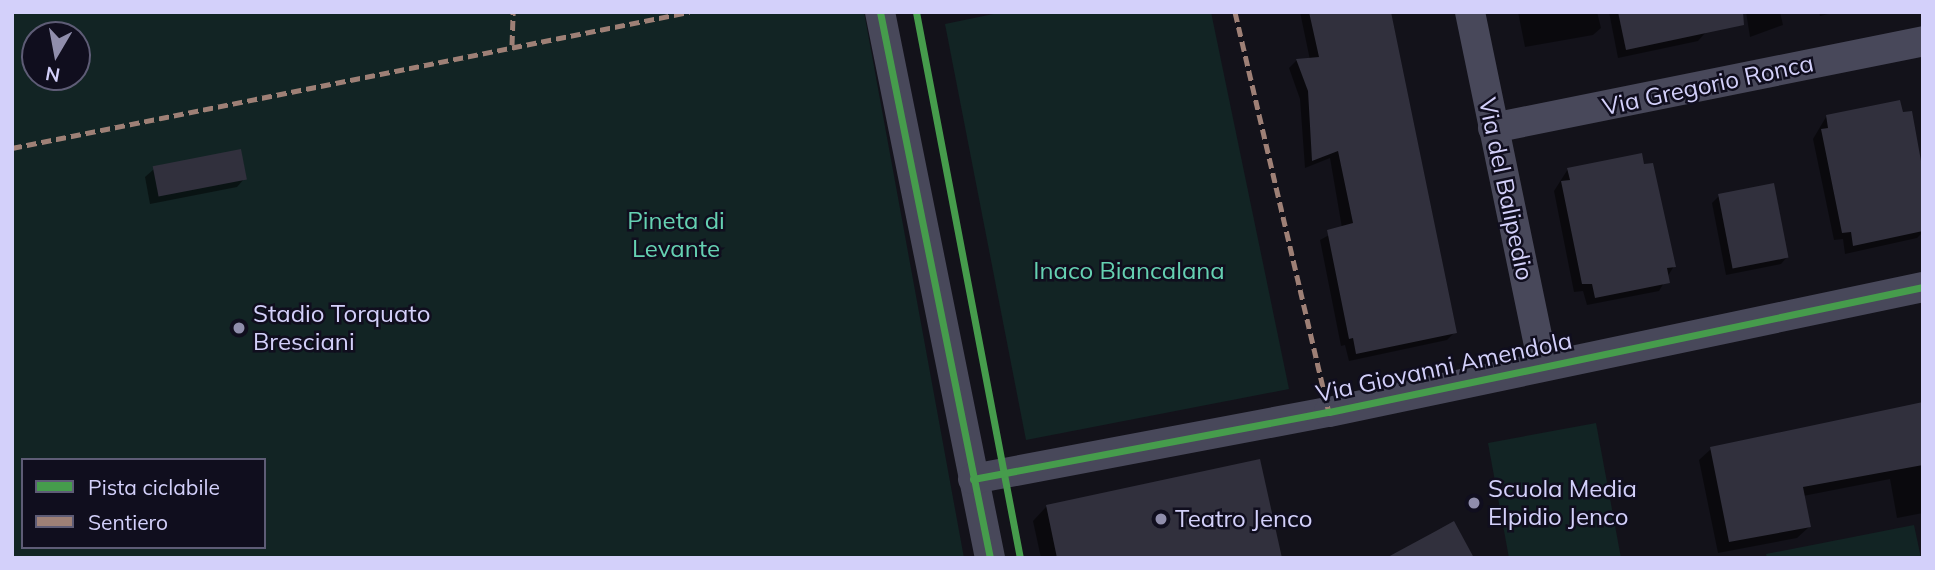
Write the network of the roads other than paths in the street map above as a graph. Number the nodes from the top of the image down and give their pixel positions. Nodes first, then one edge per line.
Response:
1 (880, 12) edge
2 (1469, 12) edge
3 (1923, 41) edge
4 (1493, 128) junction
5 (1923, 287) edge
6 (1543, 366) junction
7 (973, 478) junction
8 (990, 558) edge

1 - 7 street
2 - 4 street, Via del Balipedio
3 - 4 street, Via Gregorio Ronca
4 - 6 street, Via del Balipedio
5 - 6 street, Via Giovanni Amendola
6 - 7 street, Via Giovanni Amendola
7 - 8 street

